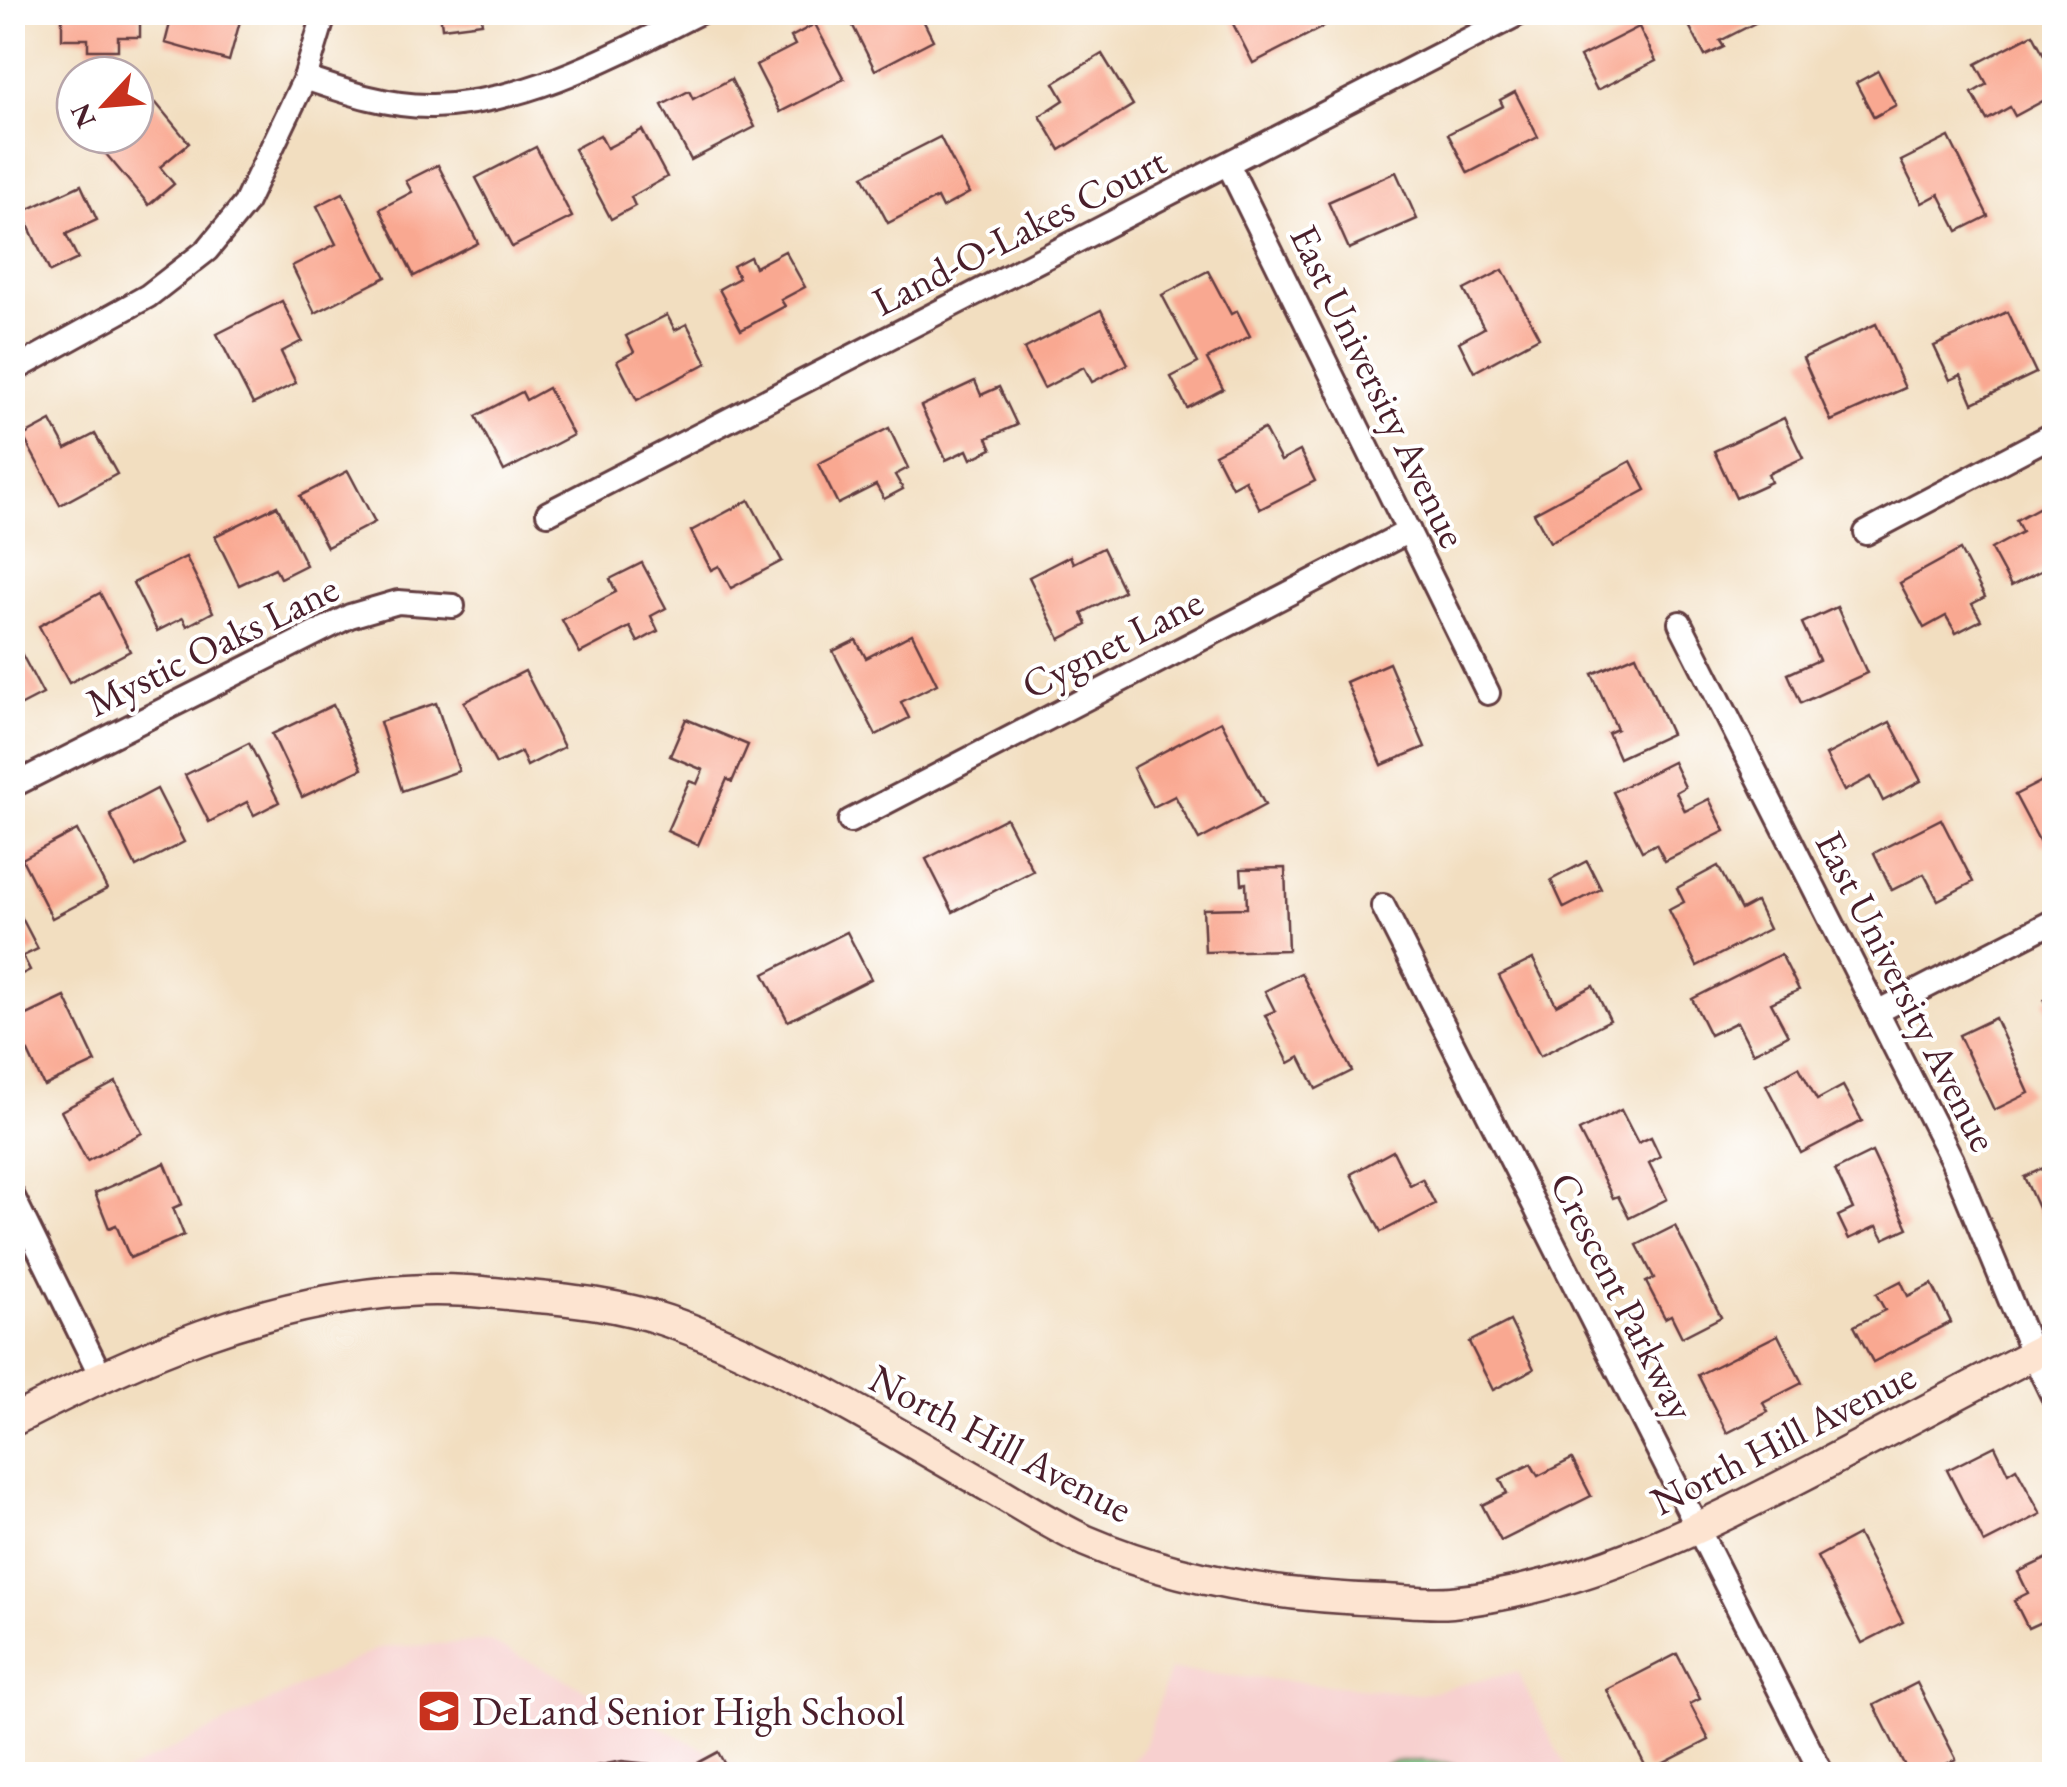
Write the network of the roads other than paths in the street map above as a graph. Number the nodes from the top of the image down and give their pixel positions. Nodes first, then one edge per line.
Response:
1 (325, 12) edge
2 (700, 12) edge
3 (1522, 12) edge
4 (306, 78) junction
5 (1229, 166) junction
6 (12, 371) edge
7 (2054, 434) edge
8 (548, 512) dead end
9 (1409, 532) junction
10 (1866, 533) dead end
11 (453, 606) dead end
12 (1680, 624) dead end
13 (1488, 694) dead end
14 (12, 786) edge
15 (850, 821) dead end
16 (1383, 906) dead end
17 (2054, 921) edge
18 (1878, 1012) junction
19 (12, 1194) edge
20 (2044, 1349) edge
21 (101, 1376) junction
22 (2054, 1398) edge
23 (12, 1421) edge
24 (1699, 1529) junction
25 (1822, 1774) edge

1 - 4 street
2 - 4 street
3 - 5 street, Land-O-Lakes Court
4 - 6 street
5 - 8 street, Land-O-Lakes Court
5 - 9 street, East University Avenue
7 - 10 street
9 - 13 street, East University Avenue
9 - 15 street, Cygnet Lane
11 - 14 street, Mystic Oaks Lane
12 - 18 street, East University Avenue
16 - 24 street, Crescent Parkway
17 - 18 street
18 - 20 street, East University Avenue
19 - 21 street
20 - 22 street, East University Avenue
20 - 24 street, North Hill Avenue
21 - 23 street, North Hill Avenue
21 - 24 street, North Hill Avenue
24 - 25 street, Crescent Parkway

